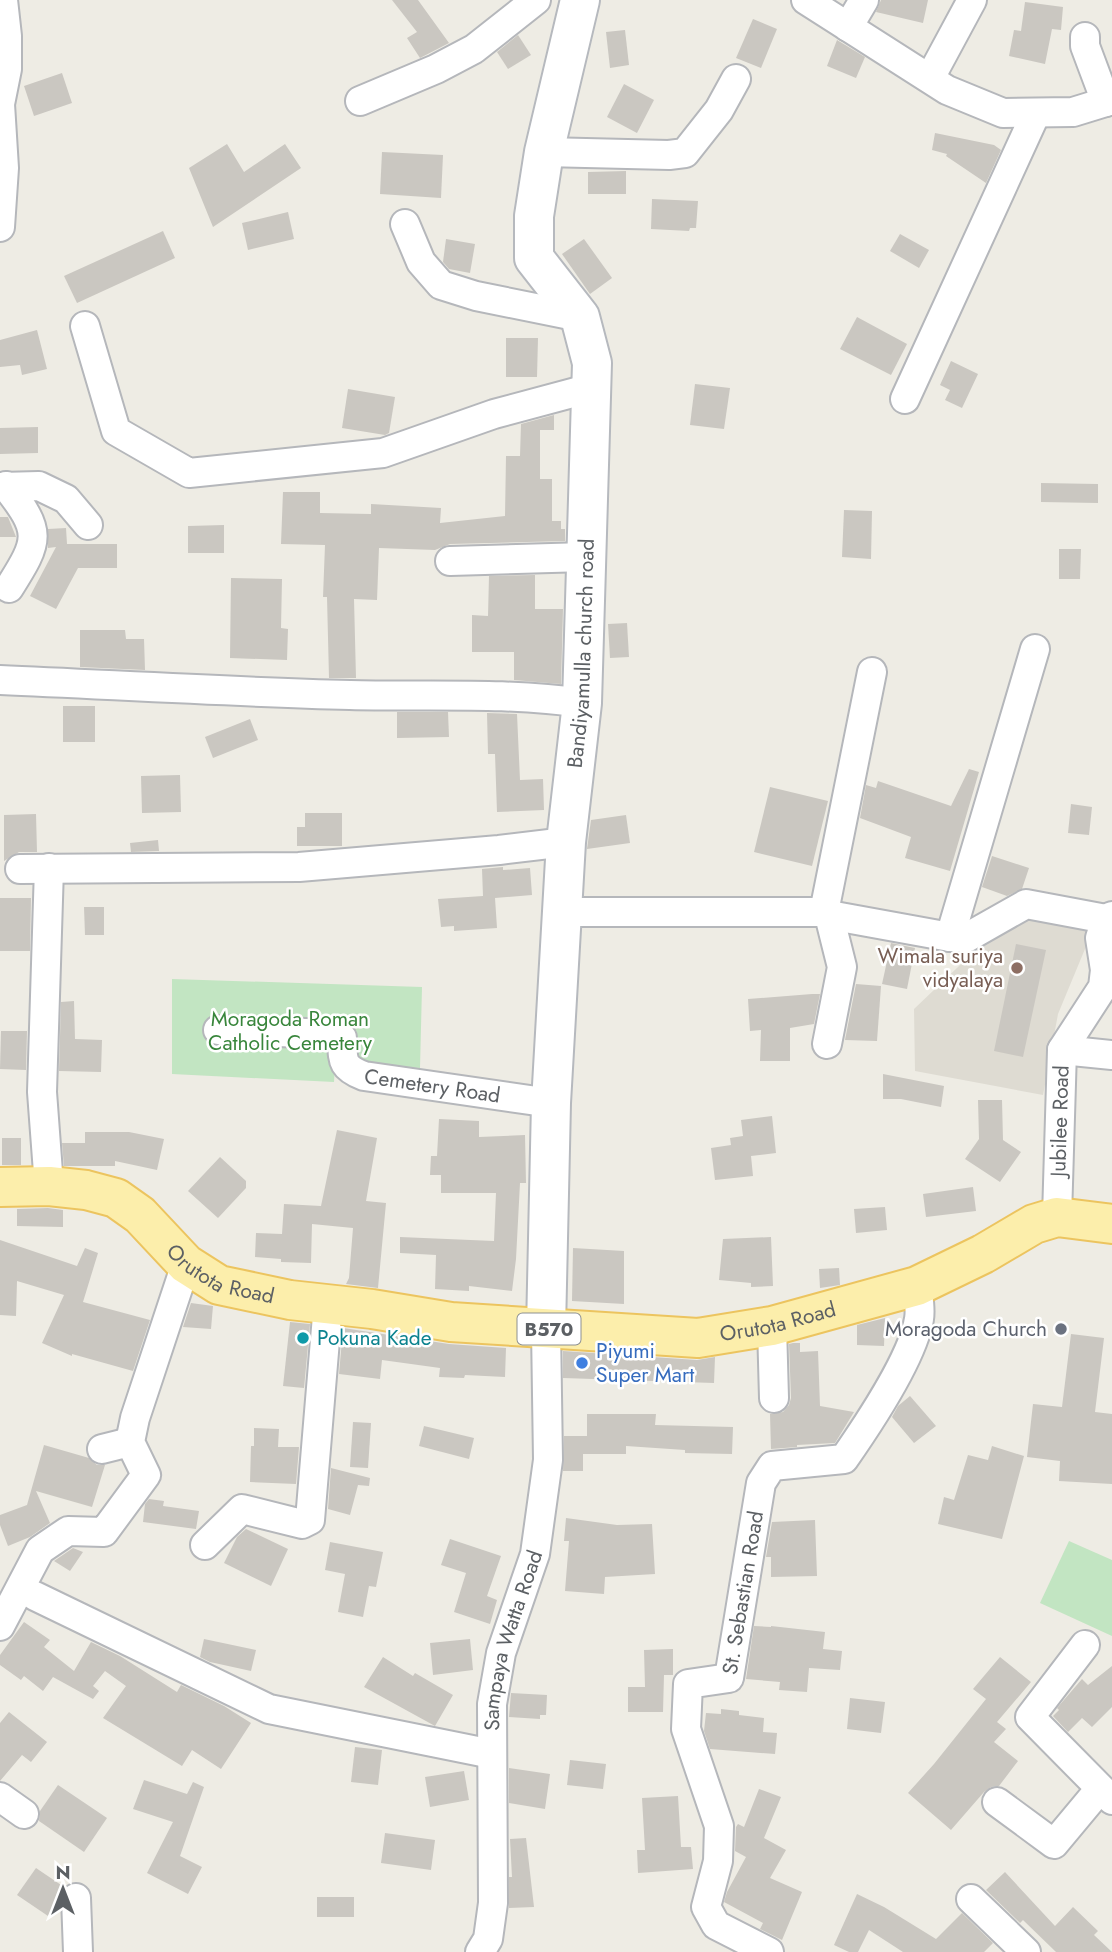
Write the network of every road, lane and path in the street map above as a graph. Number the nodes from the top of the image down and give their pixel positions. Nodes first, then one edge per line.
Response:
1 (3, 0) edge
2 (536, 0) edge
3 (580, 0) edge
4 (806, 0) edge
5 (864, 0) edge
6 (972, 0) edge
7 (848, 27) junction
8 (1085, 37) dead end
9 (930, 78) junction
10 (736, 79) dead end
11 (360, 101) dead end
12 (1109, 101) edge
13 (0, 104) edge
14 (1036, 113) junction
15 (544, 152) junction
16 (405, 224) dead end
17 (0, 227) edge
18 (580, 317) junction
19 (85, 326) dead end
20 (591, 388) junction
21 (905, 399) dead end
22 (3, 487) edge
23 (88, 525) dead end
24 (586, 557) junction
25 (450, 561) dead end
26 (9, 588) dead end
27 (1035, 649) dead end
28 (872, 672) dead end
29 (0, 680) edge
30 (582, 703) junction
31 (566, 842) junction
32 (48, 868) junction
33 (20, 869) dead end
34 (563, 912) junction
35 (827, 913) junction
36 (1109, 917) edge
37 (950, 937) junction
38 (218, 1030) dead end
39 (827, 1044) dead end
40 (1062, 1050) junction
41 (1112, 1055) edge
42 (551, 1103) junction
43 (48, 1186) junction
44 (0, 1187) edge
45 (1058, 1217) junction
46 (1112, 1224) edge
47 (186, 1265) junction
48 (916, 1286) junction
49 (328, 1304) junction
50 (772, 1326) junction
51 (545, 1329) junction
52 (774, 1398) dead end
53 (130, 1442) junction
54 (102, 1449) dead end
55 (205, 1545) dead end
56 (36, 1596) dead end
57 (0, 1626) edge
58 (1085, 1645) dead end
59 (492, 1754) junction
60 (1106, 1795) edge
61 (0, 1797) edge
62 (997, 1802) dead end
63 (24, 1814) dead end
64 (76, 1898) dead end
65 (971, 1899) dead end
66 (78, 1952) edge
67 (480, 1952) edge
68 (769, 1952) edge
69 (1026, 1952) edge

1 - 13 street
2 - 11 street
3 - 15 street, Bandiyamulla church road
4 - 7 street
5 - 7 street
6 - 9 street
7 - 9 street
8 - 12 street
9 - 14 street
10 - 15 street
12 - 14 street
13 - 17 street
14 - 21 street
15 - 18 street, Bandiyamulla church road
16 - 18 street
18 - 20 street, Bandiyamulla church road
19 - 20 street
20 - 24 street, Bandiyamulla church road
22 - 23 street
22 - 26 street
24 - 25 street
24 - 30 street, Bandiyamulla church road
27 - 37 street
28 - 35 street
29 - 30 street
30 - 31 street, Bandiyamulla church road
31 - 32 street
31 - 34 street, Bandiyamulla church road
32 - 33 street
32 - 43 street
34 - 35 street
34 - 42 street, Bandiyamulla church road
35 - 37 street
35 - 39 street
36 - 37 street
36 - 40 street, Jubilee Road
38 - 42 street, Cemetery Road
40 - 41 street
40 - 45 street, Jubilee Road
42 - 51 street, Bandiyamulla church road
43 - 44 main road, Orutota Road / B570
43 - 47 main road, Orutota Road / B570
45 - 46 main road, Orutota Road / B570
45 - 48 main road, Orutota Road / B570
47 - 49 main road, Orutota Road / B570
47 - 53 street
48 - 50 main road, Orutota Road / B570
48 - 68 street, St. Sebastian Road
49 - 51 main road, Orutota Road / B570
49 - 55 street
50 - 51 main road, Orutota Road / B570
50 - 52 street
51 - 59 street, Sampaya Watta Road
53 - 54 street
53 - 57 street
56 - 59 street
58 - 60 street
59 - 67 street, Sampaya Watta Road
60 - 62 street
61 - 63 street
64 - 66 street
65 - 69 street

